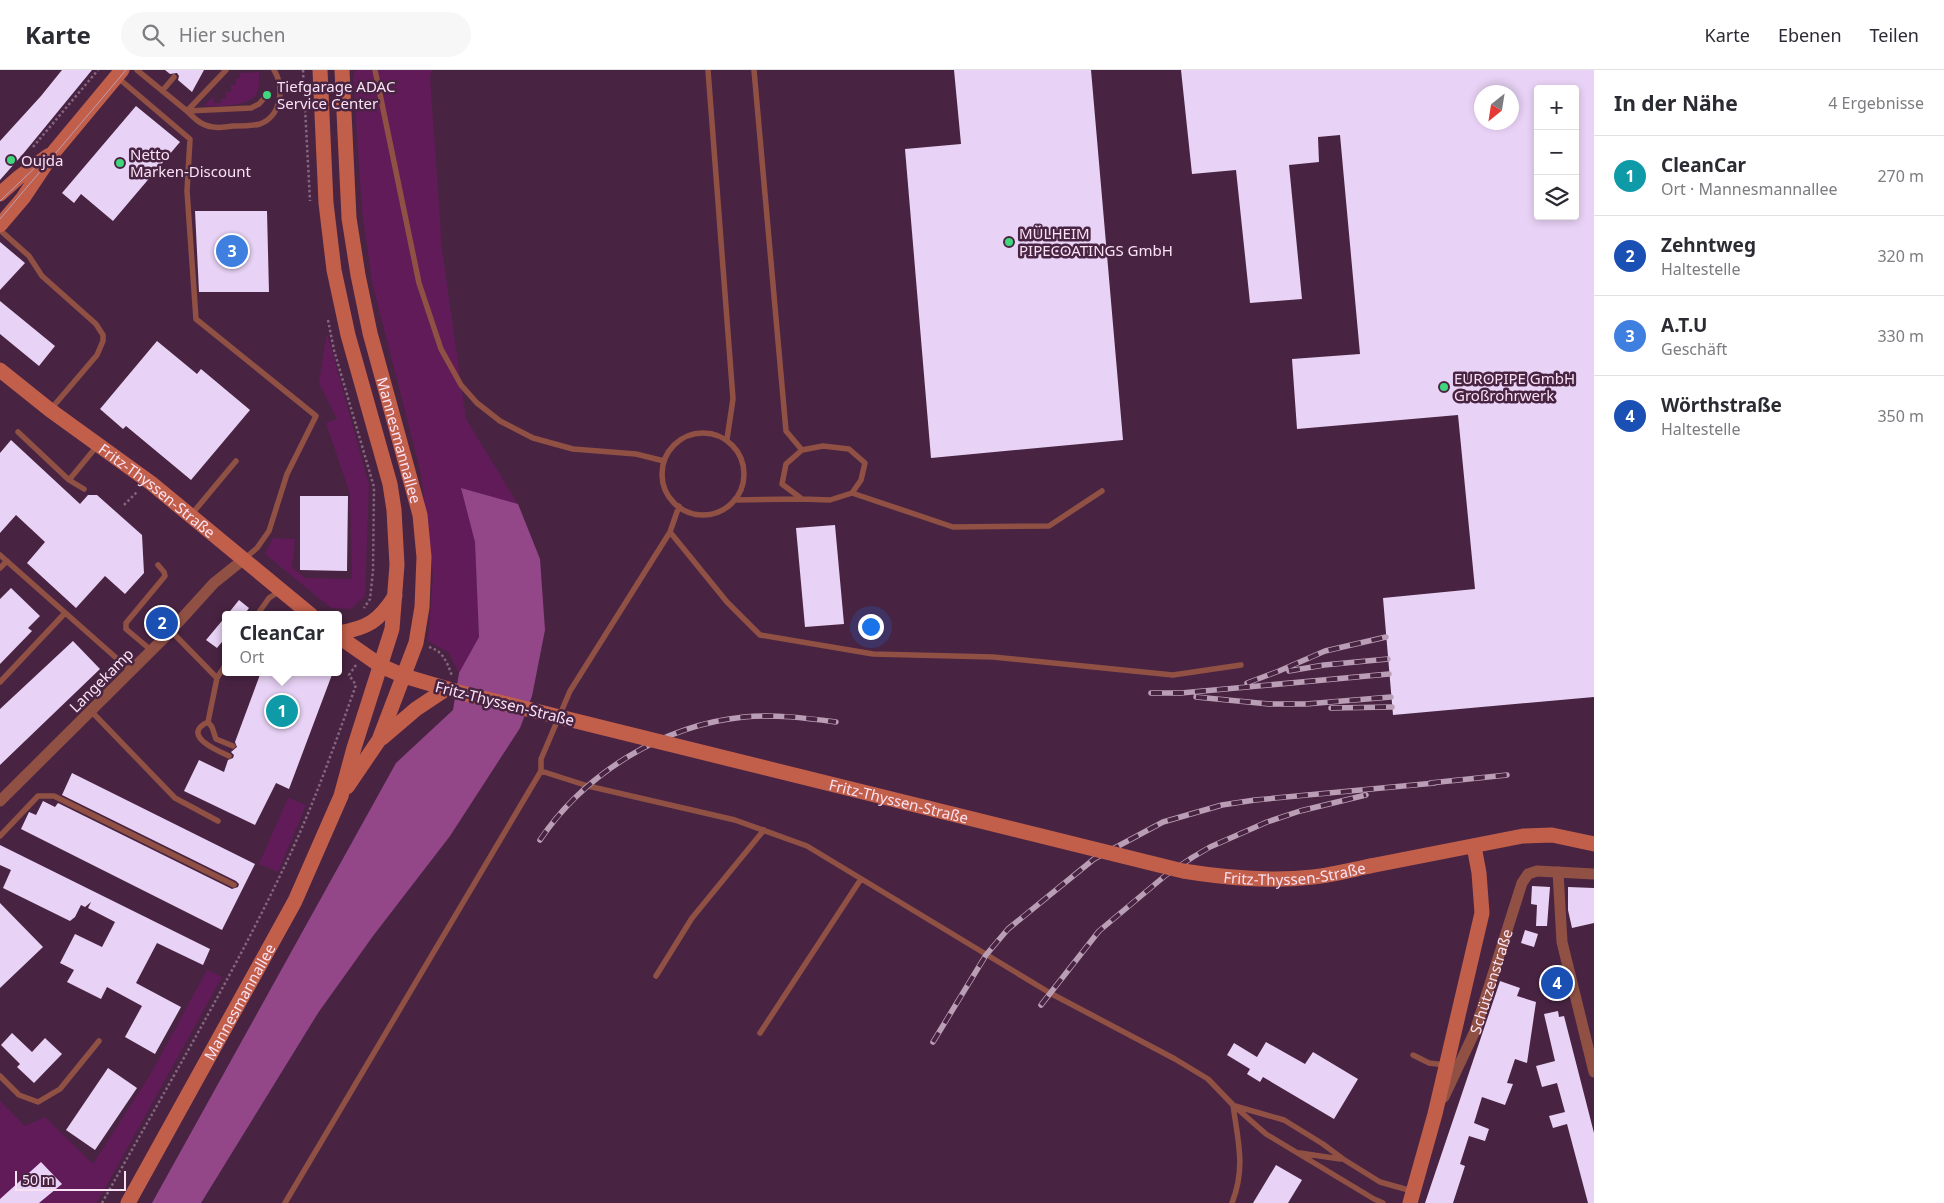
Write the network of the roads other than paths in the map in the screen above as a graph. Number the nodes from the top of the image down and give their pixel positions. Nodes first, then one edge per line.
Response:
1 (137, 70) edge
2 (226, 70) edge
3 (274, 70) edge
4 (320, 70) edge
5 (342, 70) edge
6 (374, 70) edge
7 (708, 70) edge
8 (754, 70) edge
9 (119, 73) edge
10 (174, 77) dead end
11 (163, 90) junction
12 (267, 95) dead end
13 (187, 111) junction
14 (53, 153) junction
15 (18, 178) junction
16 (0, 194) edge
17 (0, 208) edge
18 (0, 225) edge
19 (0, 230) edge
20 (0, 370) edge
21 (50, 410) junction
22 (18, 432) dead end
23 (726, 439) junction
24 (98, 445) junction
25 (802, 450) junction
26 (236, 460) dead end
27 (664, 461) junction
28 (69, 480) junction
29 (84, 489) dead end
30 (1102, 491) dead end
31 (852, 493) junction
32 (802, 499) junction
33 (735, 500) junction
34 (679, 506) junction
35 (191, 515) junction
36 (670, 532) junction
37 (0, 555) edge
38 (244, 559) junction
39 (7, 561) junction
40 (158, 565) dead end
41 (0, 568) edge
42 (282, 590) junction
43 (396, 594) junction
44 (260, 611) edge
45 (306, 611) edge
46 (65, 613) junction
47 (171, 631) junction
48 (342, 633) edge
49 (342, 637) edge
50 (152, 650) junction
51 (1241, 665) dead end
52 (381, 666) junction
53 (222, 670) edge
54 (131, 671) junction
55 (404, 676) junction
56 (217, 678) junction
57 (0, 682) edge
58 (452, 690) junction
59 (91, 711) junction
60 (208, 722) junction
61 (379, 740) junction
62 (233, 746) dead end
63 (229, 756) dead end
64 (541, 771) junction
65 (341, 796) junction
66 (0, 801) edge
67 (218, 822) dead end
68 (764, 830) junction
69 (0, 836) edge
70 (1594, 843) edge
71 (1474, 846) junction
72 (1558, 872) junction
73 (1594, 874) edge
74 (861, 879) junction
75 (234, 885) dead end
76 (656, 976) dead end
77 (760, 1034) dead end
78 (99, 1041) dead end
79 (1413, 1055) dead end
80 (1448, 1065) junction
81 (1594, 1072) edge
82 (0, 1076) edge
83 (1233, 1105) junction
84 (1435, 1114) junction
85 (1297, 1153) junction
86 (1343, 1160) junction
87 (1412, 1197) edge
88 (128, 1203) edge
89 (285, 1203) edge
90 (1232, 1203) edge
91 (1383, 1203) edge

1 - 11 lane
2 - 13 lane
3 - 13 lane
4 - 43 street, Mannesmannallee
5 - 55 street, Mannesmannallee
6 - 27 lane
7 - 23 lane
8 - 25 lane
9 - 14 street
9 - 38 lane
10 - 11 lane
11 - 13 lane
12 - 13 lane
14 - 15 street
14 - 18 street
15 - 16 street
15 - 17 street
19 - 21 lane
20 - 21 street, Fritz-Thyssen-Straße
21 - 24 street, Fritz-Thyssen-Straße
22 - 28 lane
23 - 27 lane
23 - 33 lane
24 - 28 lane
24 - 35 street, Fritz-Thyssen-Straße
25 - 31 lane
25 - 32 lane
26 - 35 lane
27 - 34 lane
28 - 29 lane
30 - 31 lane
31 - 32 lane
32 - 33 lane
33 - 34 lane
34 - 36 lane
35 - 38 street, Fritz-Thyssen-Straße
36 - 51 lane
36 - 64 lane
37 - 39 lane
38 - 42 street, Fritz-Thyssen-Straße
38 - 47 street, Langekamp
39 - 41 lane
39 - 46 lane
40 - 50 lane
42 - 44 lane
42 - 45 street, Fritz-Thyssen-Straße
43 - 48 street
43 - 52 street, Mannesmannallee
46 - 54 lane
46 - 57 lane
47 - 50 street, Langekamp
47 - 56 lane
49 - 52 street, Fritz-Thyssen-Straße
50 - 54 street, Langekamp
52 - 55 street, Fritz-Thyssen-Straße
52 - 65 street, Mannesmannallee
53 - 56 lane
54 - 59 street, Langekamp
55 - 58 street, Fritz-Thyssen-Straße
55 - 61 street, Mannesmannallee
56 - 60 lane
58 - 61 street
58 - 71 street, Fritz-Thyssen-Straße, bridge
59 - 66 street, Langekamp
59 - 67 lane
60 - 62 lane
60 - 63 lane
61 - 65 street, Mannesmannallee
64 - 68 lane
64 - 89 lane
65 - 88 street, Mannesmannallee
68 - 74 lane
68 - 76 lane
69 - 75 lane
70 - 71 street, Fritz-Thyssen-Straße
71 - 80 street, Schützenstraße
72 - 73 street, Schützenstraße
72 - 81 street
72 - 84 street, Schützenstraße
74 - 77 lane
74 - 83 lane
78 - 82 lane
79 - 80 lane
80 - 84 street, Schützenstraße
83 - 85 lane
83 - 86 lane
83 - 90 lane
84 - 87 street, Schützenstraße
85 - 86 lane
85 - 91 lane
86 - 87 lane

